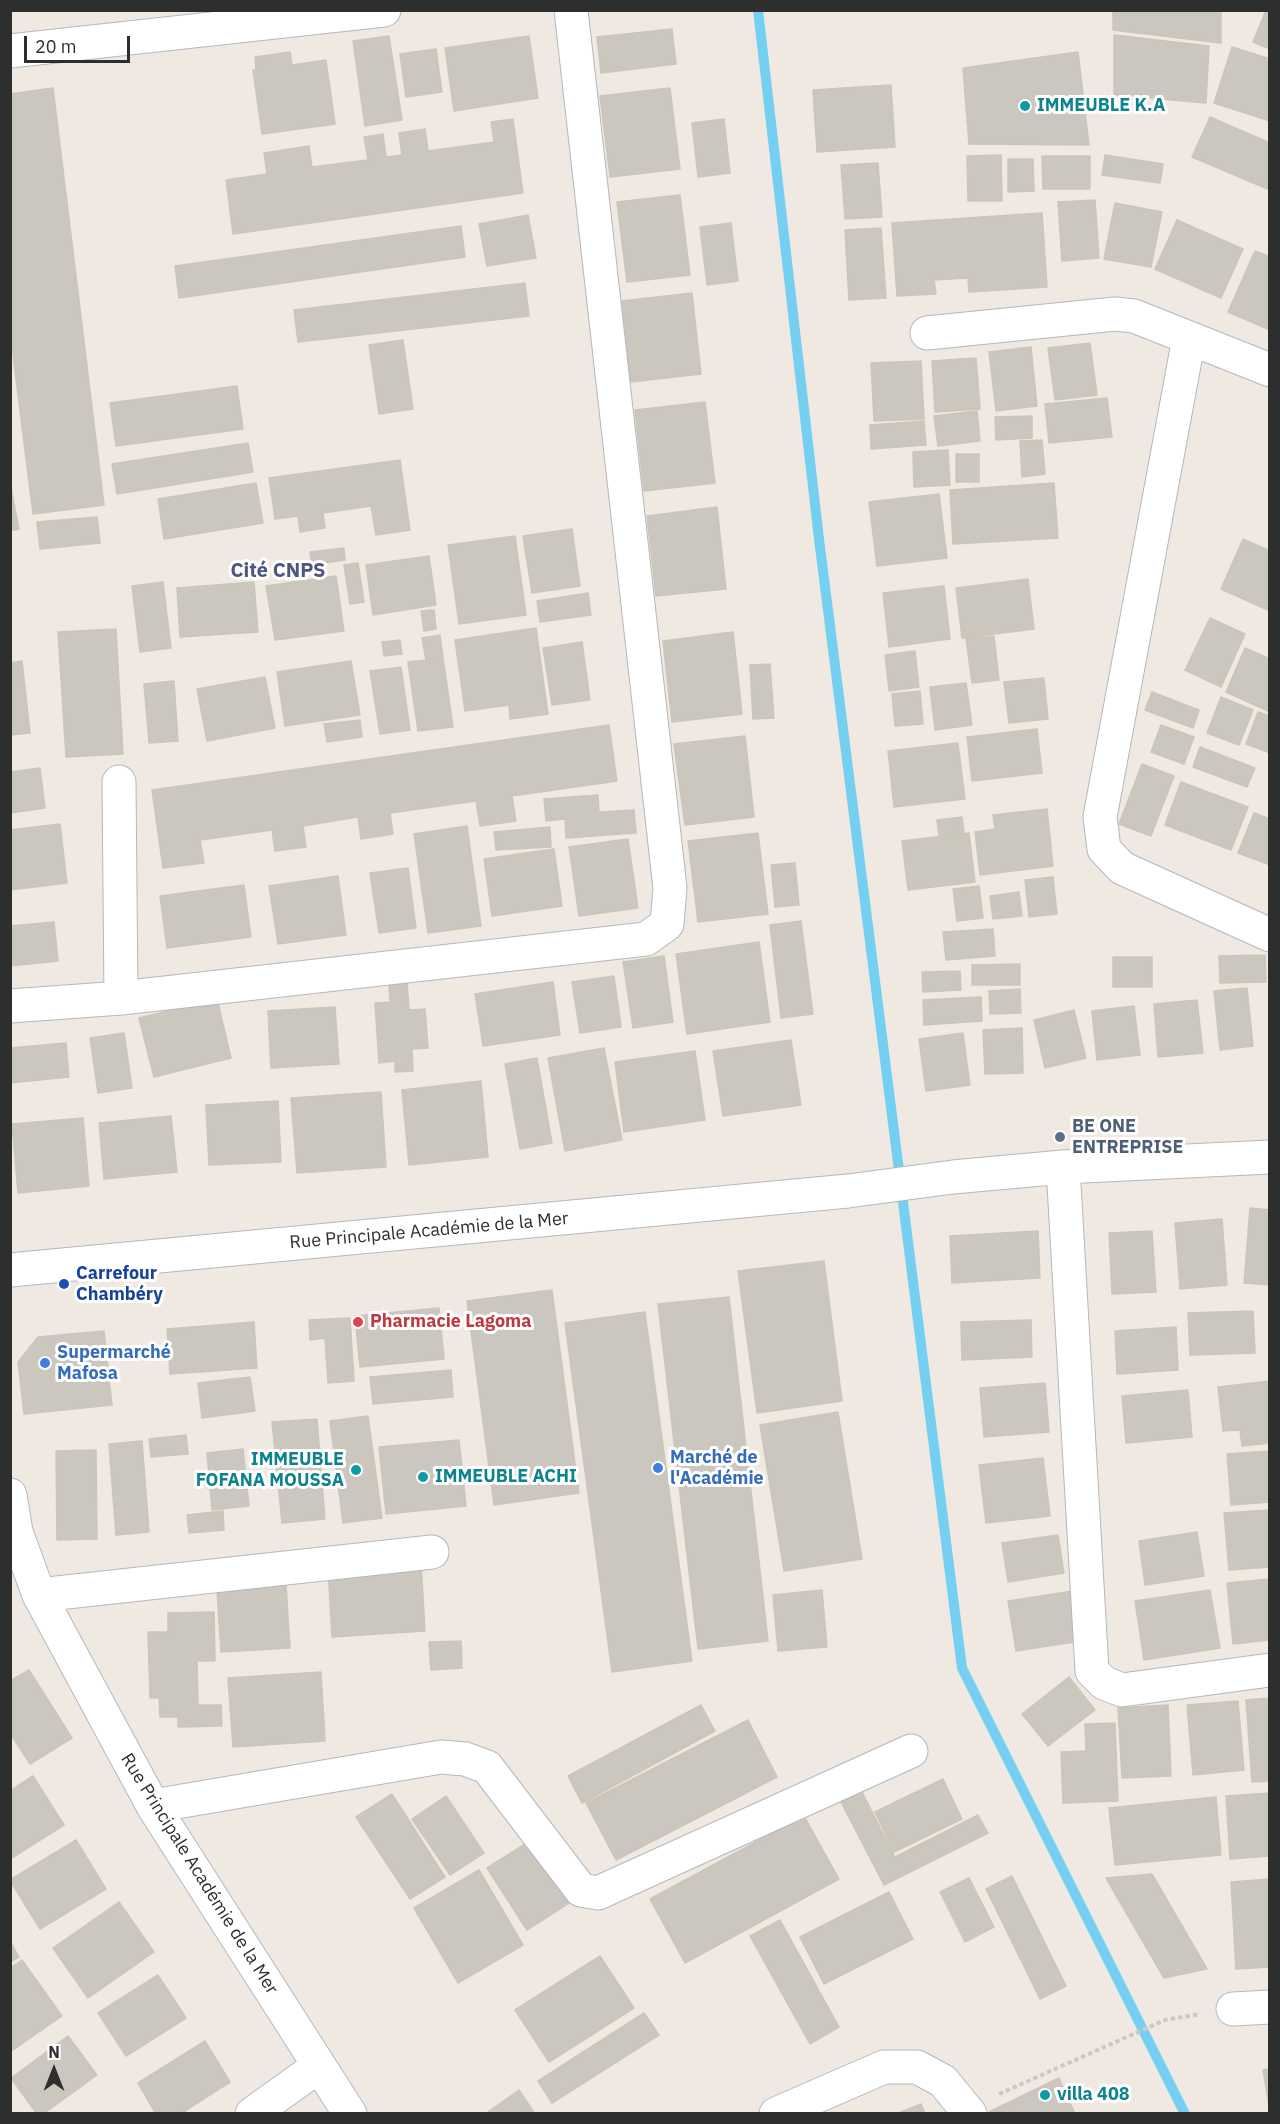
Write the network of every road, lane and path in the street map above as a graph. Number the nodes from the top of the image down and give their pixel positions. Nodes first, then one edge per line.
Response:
1 (384, 10) edge
2 (571, 10) edge
3 (10, 51) edge
4 (927, 333) dead end
5 (1189, 338) junction
6 (1269, 370) edge
7 (119, 782) dead end
8 (1269, 935) edge
9 (121, 998) junction
10 (10, 1006) edge
11 (1269, 1157) edge
12 (1063, 1167) junction
13 (10, 1270) edge
14 (10, 1495) edge
15 (13, 1533) edge
16 (432, 1552) dead end
17 (39, 1595) junction
18 (1269, 1670) edge
19 (911, 1751) dead end
20 (153, 1806) junction
21 (1269, 2007) edge
22 (1233, 2009) dead end
23 (1165, 2020) dead end
24 (319, 2066) junction
25 (969, 2111) edge
26 (252, 2114) edge
27 (350, 2114) edge
28 (776, 2114) edge

1 - 3 street
2 - 9 street
4 - 5 street
5 - 6 street
5 - 8 street
7 - 9 street
9 - 10 street
11 - 12 street, Rue Principale Académie de la Mer
12 - 13 street, Rue Principale Académie de la Mer
12 - 18 street
14 - 15 street, Rue Principale Académie de la Mer
15 - 17 street, Rue Principale Académie de la Mer
16 - 17 street
17 - 20 street, Rue Principale Académie de la Mer
19 - 20 street
20 - 24 street, Rue Principale Académie de la Mer
21 - 22 street
23 - 25 path
24 - 26 street
24 - 27 street, Rue Principale Académie de la Mer
25 - 28 street

